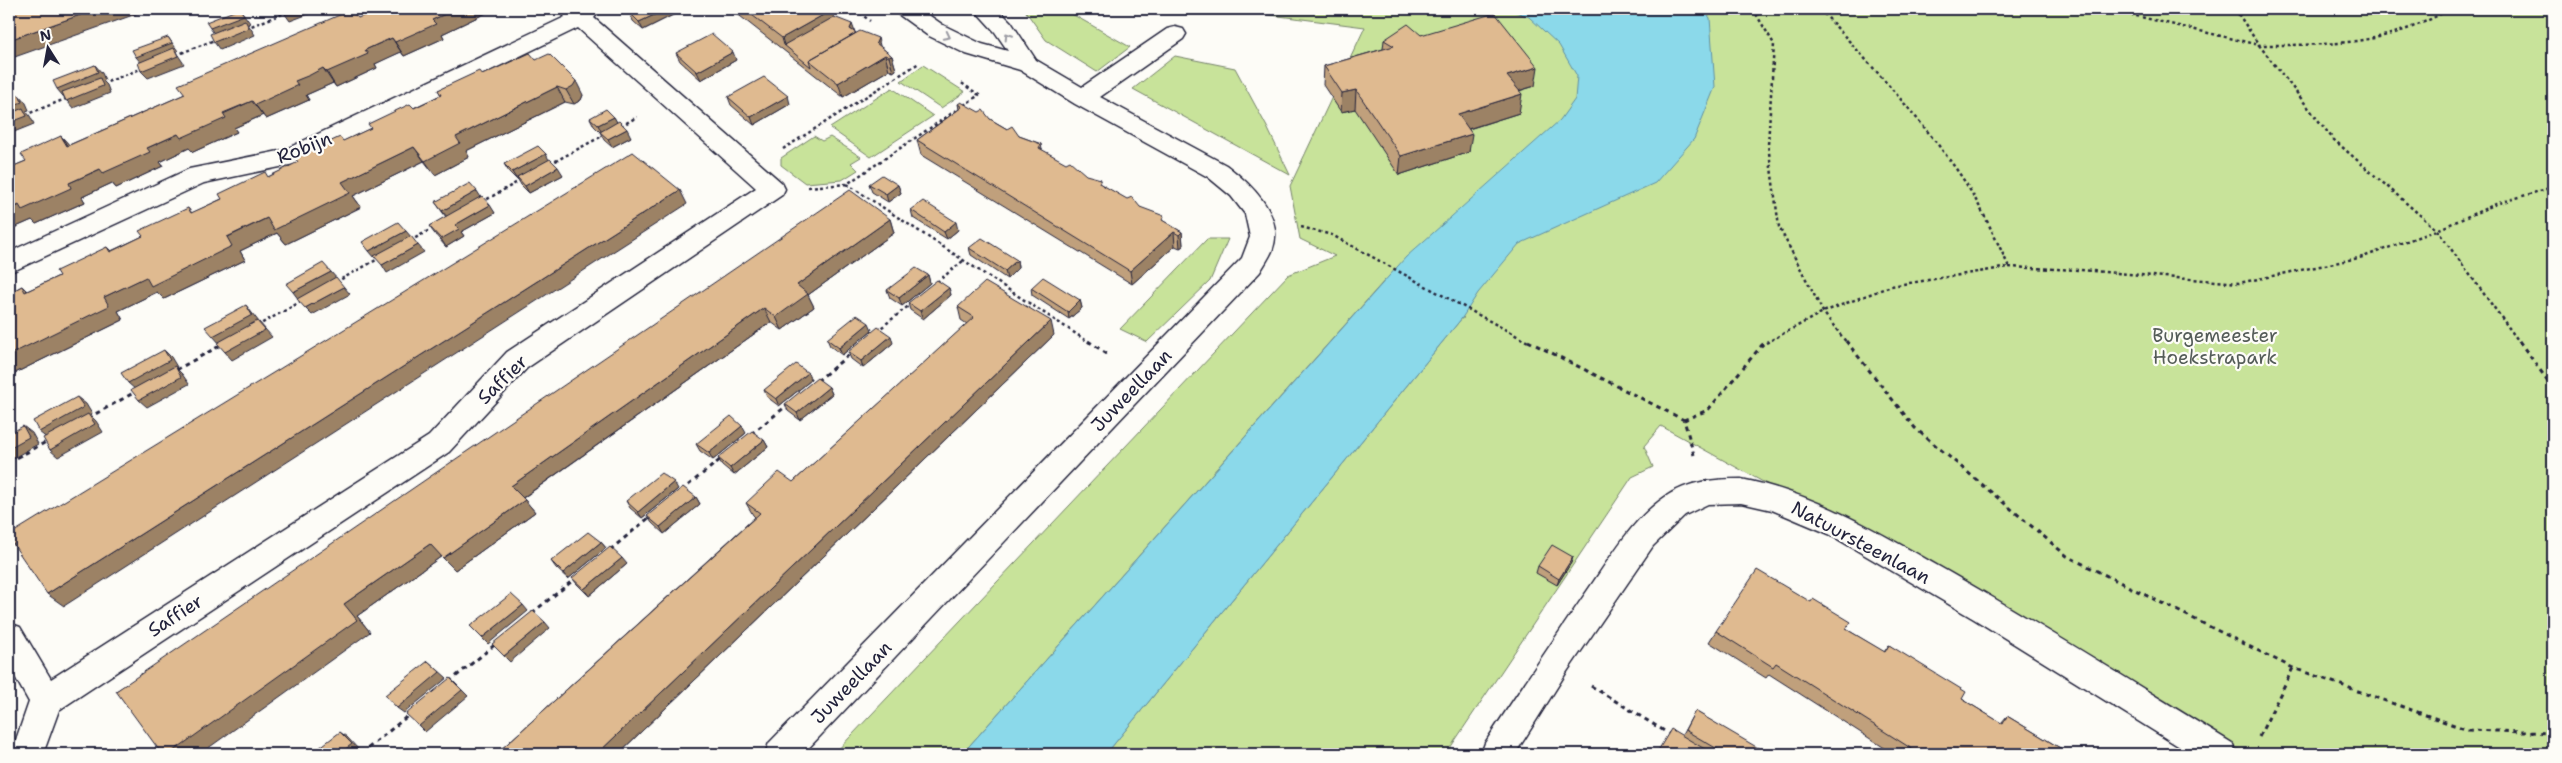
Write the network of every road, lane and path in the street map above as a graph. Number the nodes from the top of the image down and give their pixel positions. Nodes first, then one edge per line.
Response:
1 (295, 9) edge
2 (906, 9) edge
3 (985, 9) edge
4 (1753, 9) edge
5 (1820, 9) edge
6 (2108, 9) edge
7 (2235, 9) edge
8 (2449, 9) edge
9 (580, 12) edge
10 (239, 30) edge
11 (1175, 34) dead end
12 (221, 38) edge
13 (2259, 45) junction
14 (175, 56) edge
15 (924, 60) dead end
16 (1028, 65) junction
17 (147, 67) edge
18 (955, 80) dead end
19 (101, 85) edge
20 (73, 96) edge
21 (670, 98) junction
22 (1083, 98) junction
23 (18, 117) edge
24 (618, 127) edge
25 (609, 132) edge
26 (548, 165) edge
27 (751, 169) junction
28 (531, 175) edge
29 (846, 184) junction
30 (2553, 187) edge
31 (773, 189) junction
32 (479, 204) edge
33 (1260, 215) junction
34 (444, 223) edge
35 (2437, 230) junction
36 (409, 242) edge
37 (383, 256) edge
38 (963, 261) junction
39 (9, 263) edge
40 (2009, 267) junction
41 (331, 285) edge
42 (932, 286) edge
43 (305, 299) edge
44 (917, 299) edge
45 (1823, 312) junction
46 (252, 328) edge
47 (871, 336) edge
48 (226, 342) edge
49 (855, 349) edge
50 (174, 371) edge
51 (1143, 378) junction
52 (809, 387) edge
53 (2553, 388) edge
54 (139, 390) edge
55 (793, 400) edge
56 (87, 419) edge
57 (1684, 420) junction
58 (52, 438) edge
59 (747, 438) edge
60 (724, 457) edge
61 (9, 462) edge
62 (1704, 492) junction
63 (677, 495) edge
64 (654, 514) edge
65 (608, 552) edge
66 (577, 577) edge
67 (530, 615) edge
68 (9, 637) edge
69 (500, 640) edge
70 (1555, 663) junction
71 (2293, 668) junction
72 (446, 685) edge
73 (46, 700) junction
74 (415, 710) edge
75 (2553, 733) edge
76 (1678, 739) edge
77 (2254, 746) dead end
78 (27, 754) edge
79 (360, 754) edge
80 (781, 754) edge
81 (1497, 754) edge
82 (2220, 754) edge

1 - 10 path
2 -> 16 street
16 -> 3 street
4 - 45 path
5 - 40 path
6 - 13 path
7 - 13 path
8 - 13 path
9 - 21 street
9 - 39 street, Robijn
11 - 22 street
12 - 14 path
13 - 35 path
15 - 27 path
16 - 22 street
17 - 19 path
18 - 29 path
20 - 23 path
21 - 24 path
21 - 27 street
22 - 33 street
25 - 26 path
27 - 31 street
28 - 32 path
29 - 31 path
29 - 38 path
30 - 35 path
31 - 73 street, Saffier
33 - 51 street, Juweellaan
33 - 57 path
34 - 36 path
35 - 40 path
35 - 53 path
37 - 41 path
38 - 42 path
38 - 51 path
40 - 45 path
43 - 46 path
44 - 47 path
45 - 57 path
45 - 71 path
48 - 50 path
49 - 52 path
51 - 80 street, Juweellaan
54 - 56 path
55 - 59 path
57 - 62 path
58 - 61 path
60 - 63 path
62 - 70 street, Natuursteenlaan
62 - 82 street, Natuursteenlaan
64 - 65 path
66 - 67 path
68 - 73 street
69 - 72 path
70 - 76 path
70 - 81 street, Natuursteenlaan
71 - 75 path
71 - 77 path
73 - 78 street
74 - 79 path

